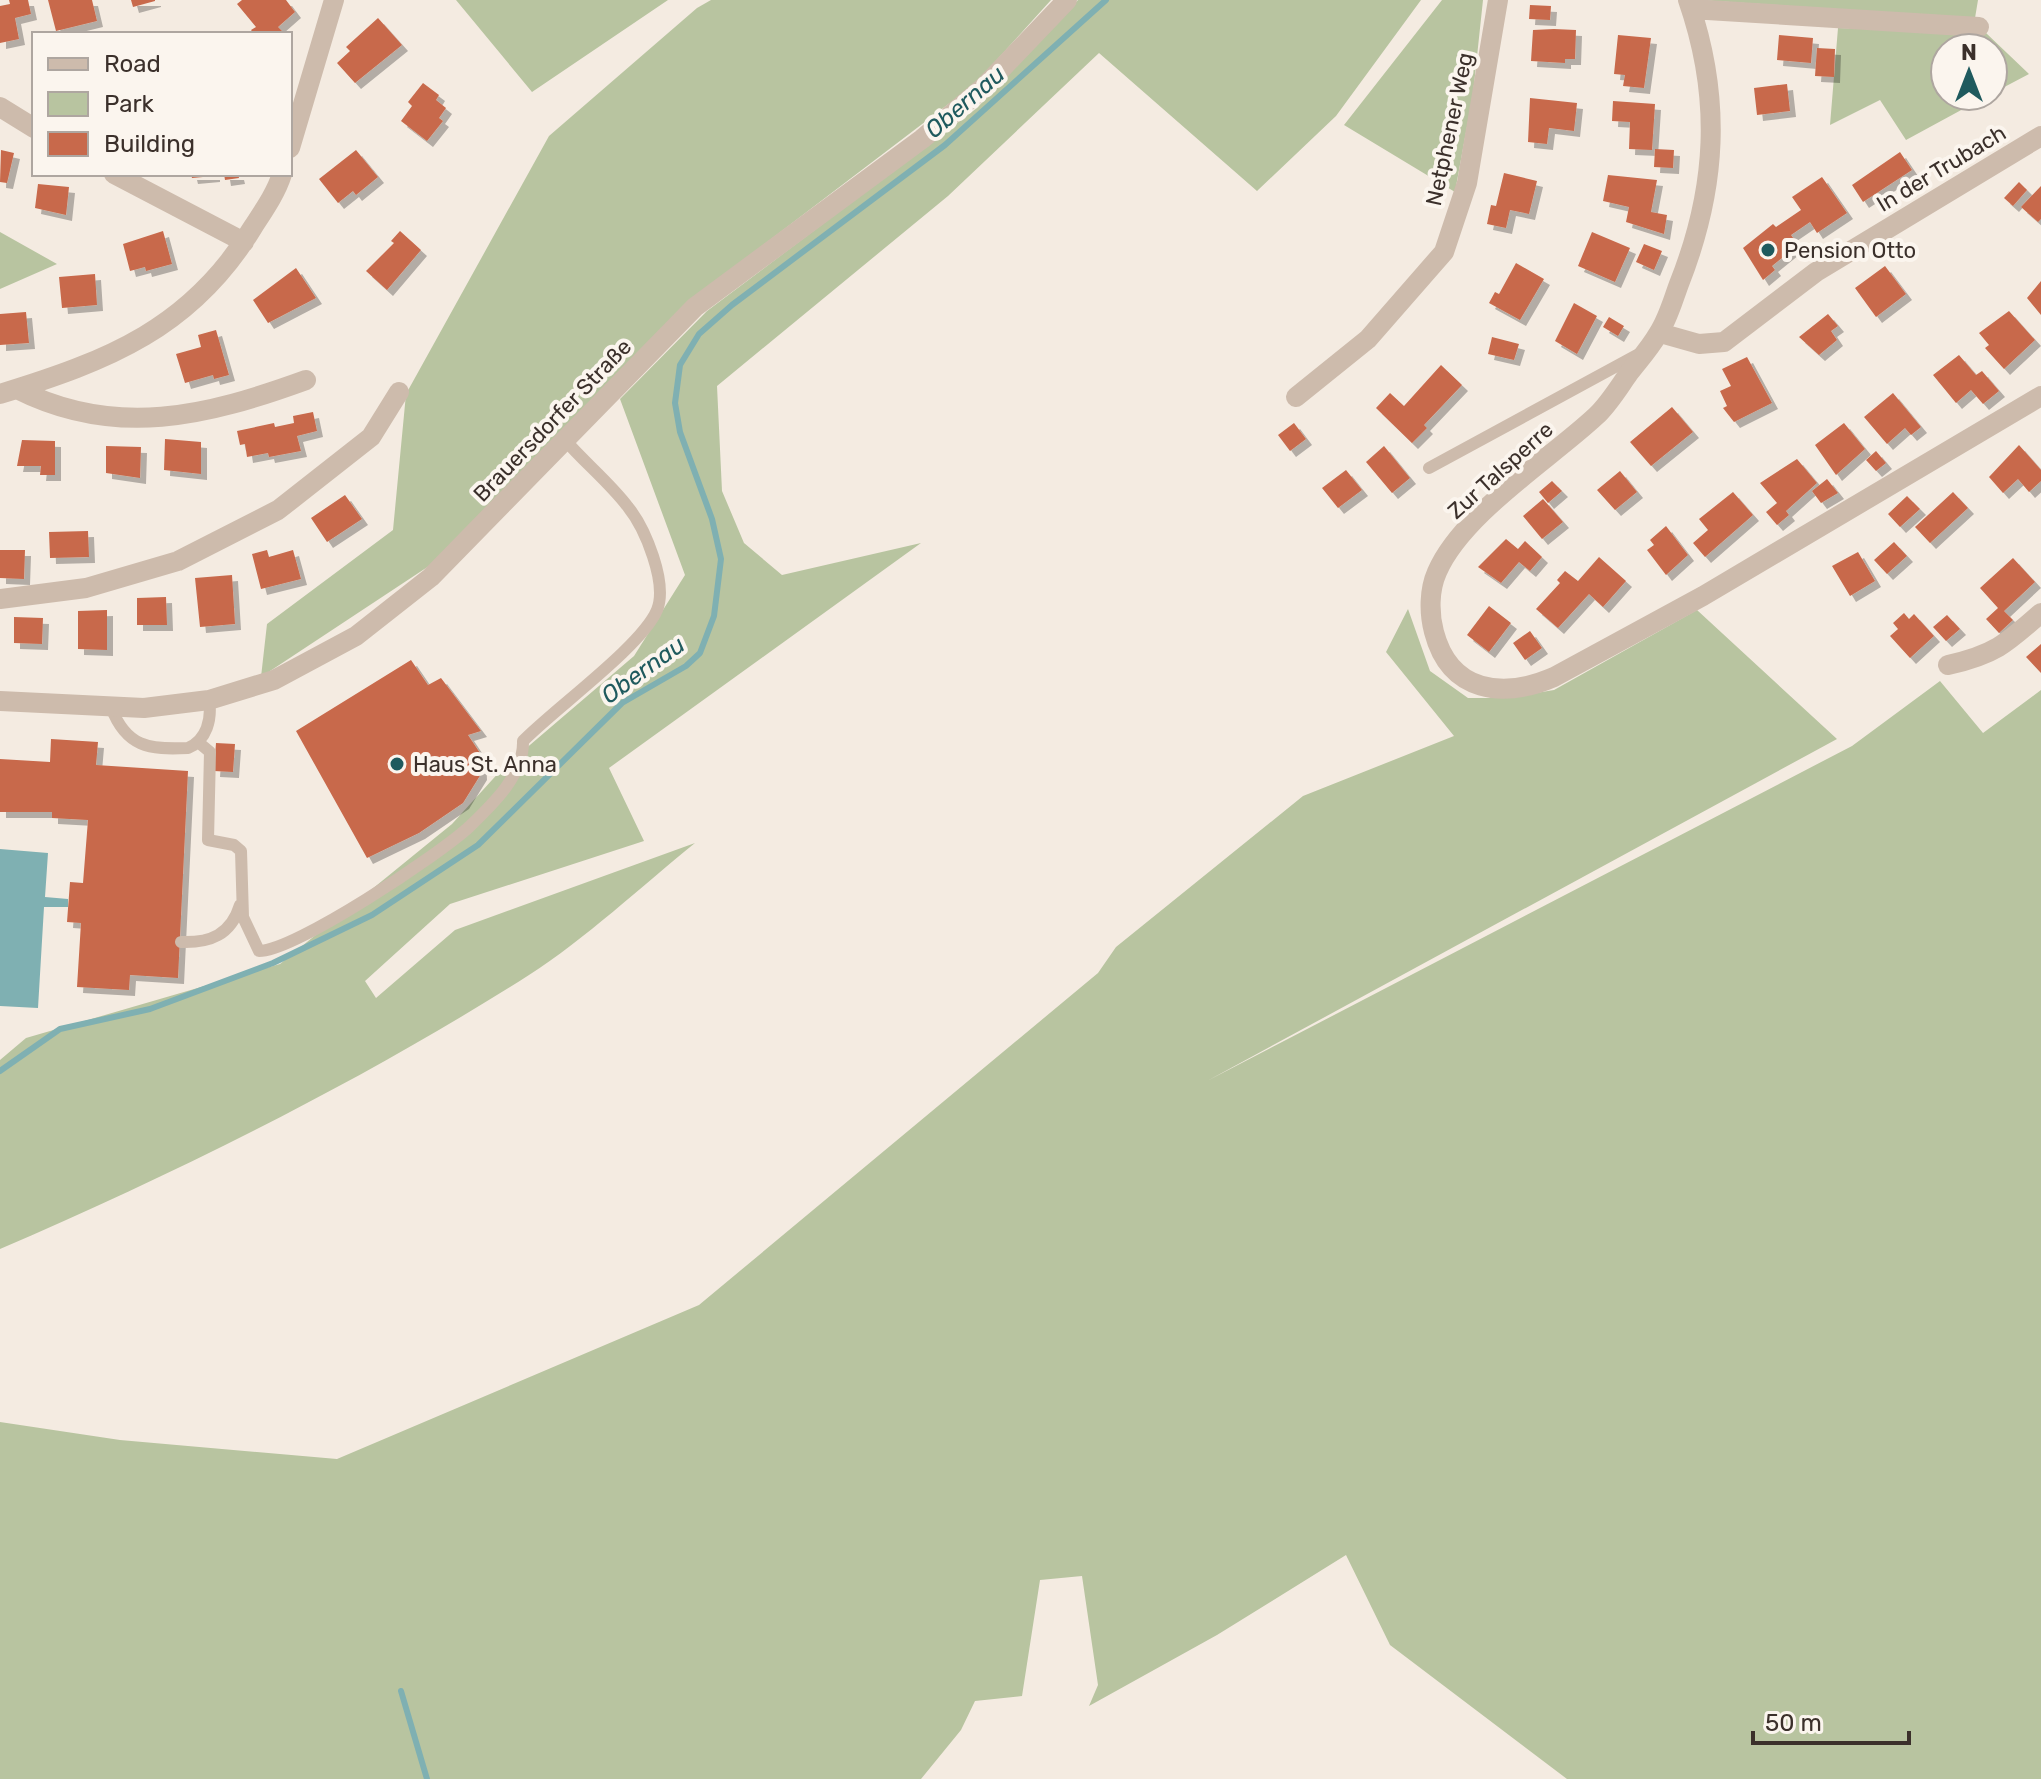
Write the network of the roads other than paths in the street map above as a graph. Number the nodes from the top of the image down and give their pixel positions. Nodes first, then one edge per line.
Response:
1 (334, 0) edge
2 (1067, 0) edge
3 (1498, 0) edge
4 (1690, 5) edge
5 (1979, 27) dead end
6 (0, 107) edge
7 (32, 127) edge
8 (2041, 136) edge
9 (292, 141) edge
10 (118, 176) edge
11 (281, 176) edge
12 (244, 242) junction
13 (1660, 333) junction
14 (1647, 349) junction
15 (306, 380) dead end
16 (8, 392) edge
17 (399, 392) dead end
18 (2041, 396) edge
19 (1296, 397) dead end
20 (565, 440) junction
21 (1429, 468) dead end
22 (0, 599) edge
23 (2041, 613) edge
24 (1948, 665) dead end
25 (209, 700) junction
26 (0, 701) edge
27 (111, 707) junction
28 (198, 742) junction
29 (241, 902) junction
30 (181, 942) dead end

1 - 9 street
2 - 20 street, Brauersdorfer Straße
3 - 19 street, Netphener Weg
4 - 5 street
4 - 13 street, Zur Talsperre
6 - 7 street
8 - 13 street, In der Trubach
10 - 12 street
11 - 12 street
12 - 16 street
13 - 14 street, Zur Talsperre
14 - 18 street, Zur Talsperre
14 - 21 lane
15 - 16 street
17 - 22 street
20 - 25 street, Brauersdorfer Straße
20 - 29 lane
23 - 24 street
25 - 27 street, Brauersdorfer Straße
25 - 28 lane
26 - 27 street, Brauersdorfer Straße
27 - 28 lane
28 - 29 lane
29 - 30 lane

